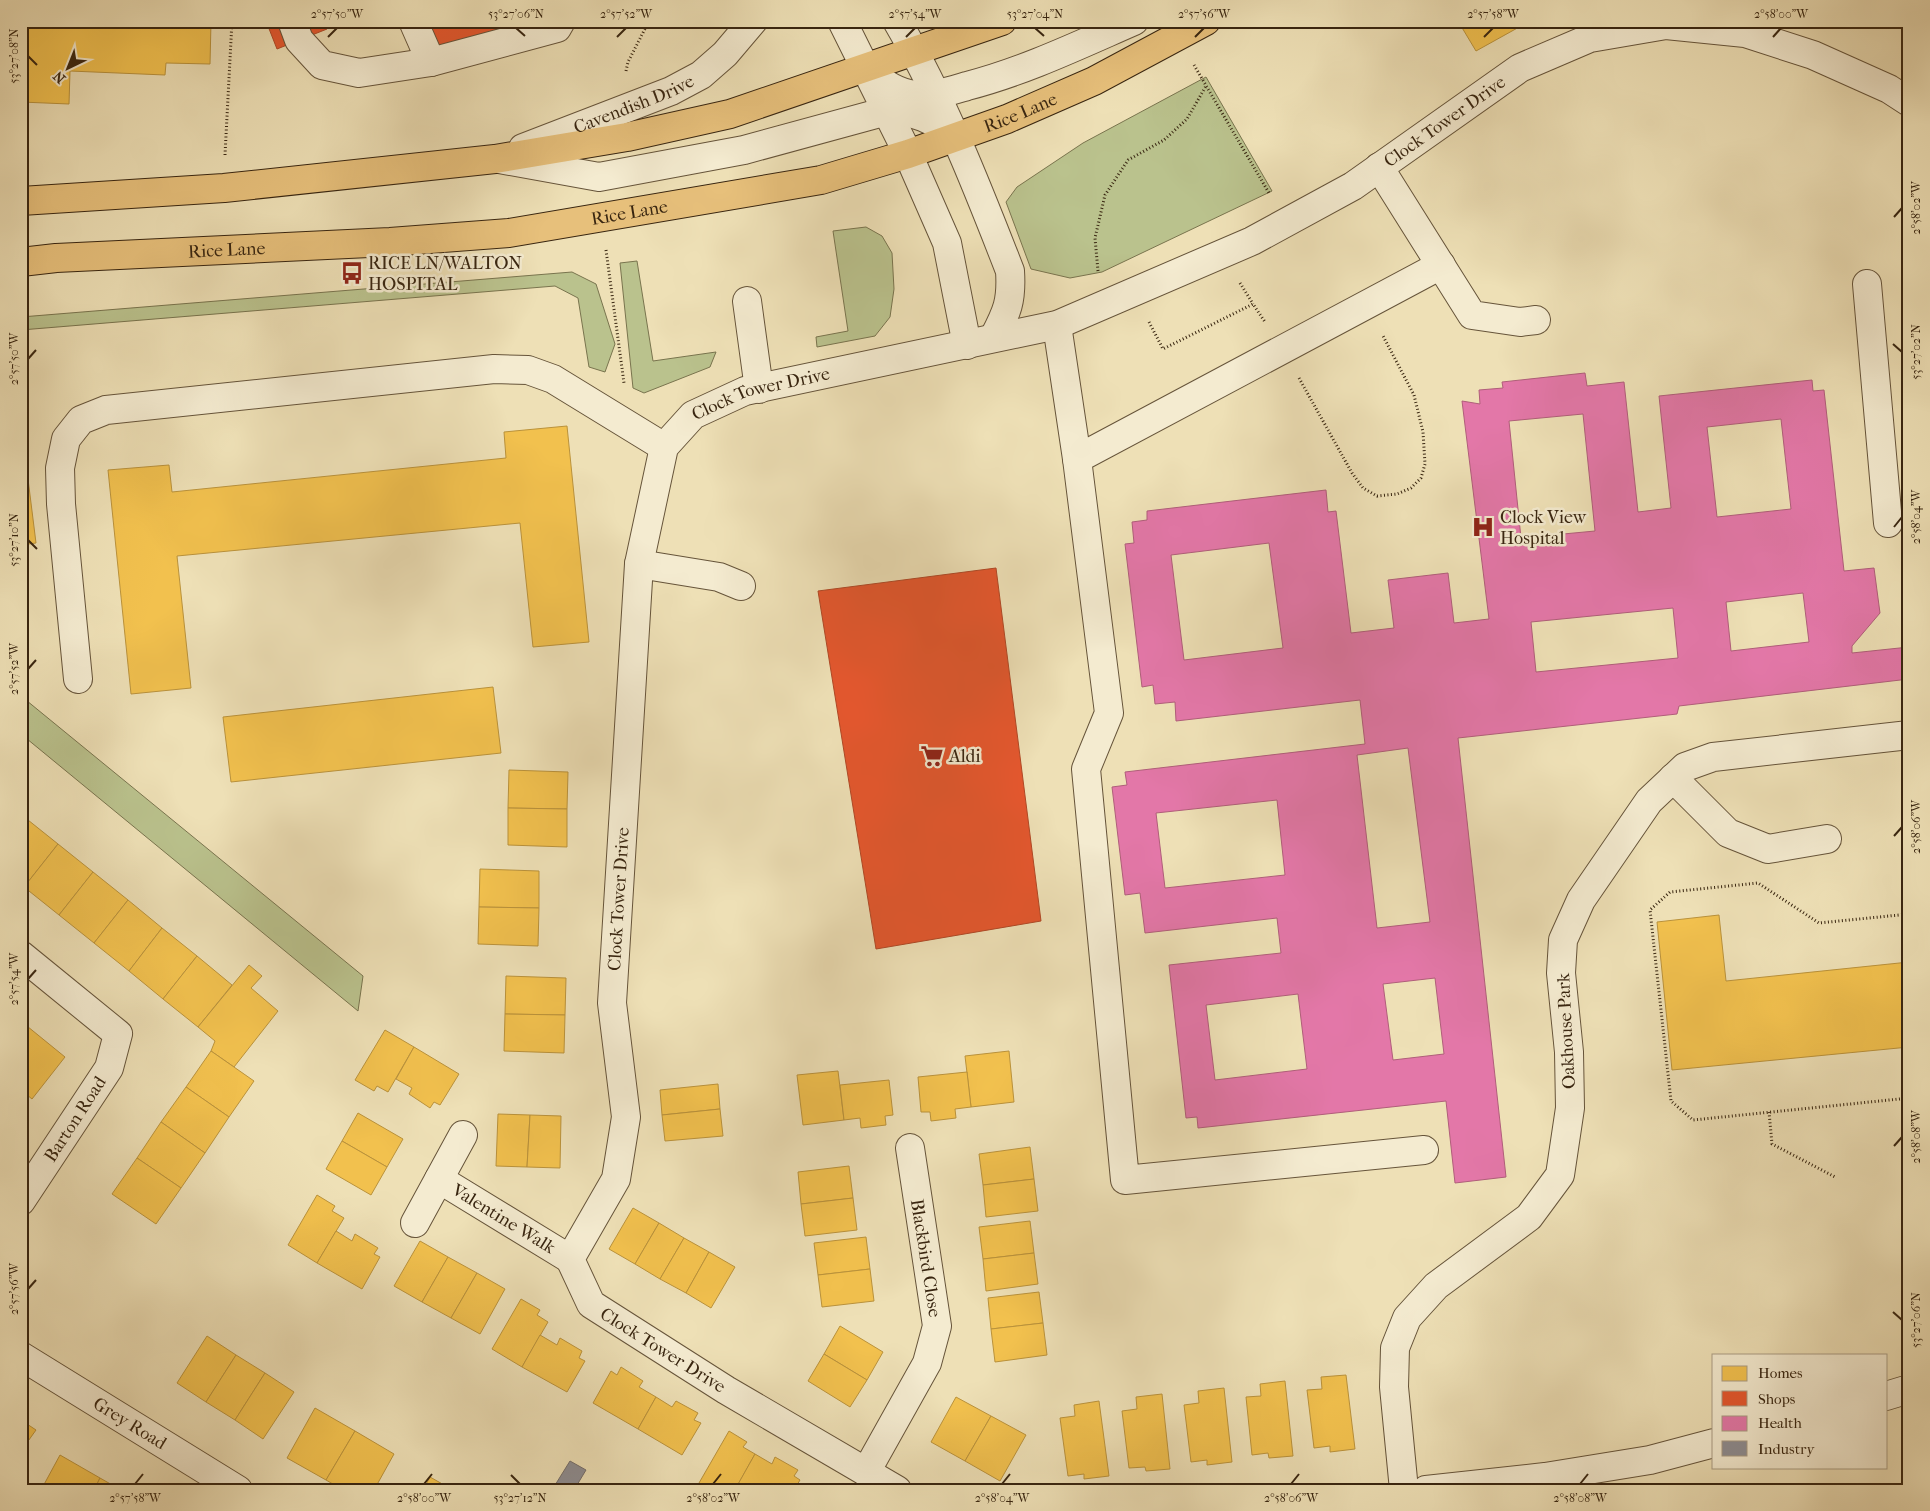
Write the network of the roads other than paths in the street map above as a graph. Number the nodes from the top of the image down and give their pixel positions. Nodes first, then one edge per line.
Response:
1 (292, 21) edge
2 (413, 21) edge
3 (561, 21) edge
4 (753, 21) edge
5 (842, 21) edge
6 (897, 21) edge
7 (1002, 21) edge
8 (1134, 21) edge
9 (1206, 21) edge
10 (915, 52) junction
11 (431, 62) junction
12 (866, 69) junction
13 (935, 95) junction
14 (1909, 102) edge
15 (887, 111) junction
16 (955, 137) junction
17 (908, 154) junction
18 (496, 158) junction
19 (1379, 167) junction
20 (21, 201) edge
21 (21, 262) edge
22 (1441, 265) junction
23 (1867, 284) dead end
24 (747, 300) dead end
25 (1536, 320) dead end
26 (1057, 325) junction
27 (994, 338) junction
28 (967, 345) junction
29 (759, 389) junction
30 (664, 447) junction
31 (1077, 459) junction
32 (1888, 523) dead end
33 (639, 564) junction
34 (740, 586) dead end
35 (78, 679) dead end
36 (1909, 734) edge
37 (1673, 778) junction
38 (1827, 839) dead end
39 (21, 955) edge
40 (463, 1136) dead end
41 (910, 1148) dead end
42 (1424, 1150) dead end
43 (439, 1179) junction
44 (21, 1201) edge
45 (415, 1223) dead end
46 (570, 1258) junction
47 (21, 1356) edge
48 (1909, 1389) edge
49 (1888, 1395) edge
50 (1712, 1444) edge
51 (866, 1472) junction
52 (238, 1490) edge
53 (897, 1490) edge
54 (1404, 1490) edge
55 (1426, 1490) edge

1 - 11 street
2 - 11 street
3 - 11 street
4 - 18 street, Cavendish Drive
5 - 12 street
6 - 10 street
7 - 10 highway
8 - 13 street
9 - 16 highway, Rice Lane
10 - 12 highway
10 - 13 street
12 - 13 street
12 - 15 street
12 - 18 highway
13 - 16 street
14 - 19 street, Clock Tower Drive
15 - 16 street
15 - 17 street
15 - 18 street
16 - 17 highway, Rice Lane
16 - 27 street
17 - 21 highway, Rice Lane
17 - 28 street
18 - 20 highway
19 - 22 street
19 - 26 street, Clock Tower Drive
22 - 25 street
22 - 31 street
23 - 32 street
24 - 29 street
26 - 27 street, Clock Tower Drive
26 - 31 street
27 - 28 street, Clock Tower Drive
28 - 29 street, Clock Tower Drive
29 - 30 street, Clock Tower Drive
30 - 33 street, Clock Tower Drive
30 - 35 street
31 - 42 street
33 - 34 street
33 - 46 street, Clock Tower Drive
36 - 37 street, Oakhouse Park
37 - 38 street
37 - 54 street, Oakhouse Park
39 - 44 street, Barton Road
40 - 43 street, Valentine Walk
41 - 51 street, Blackbird Close
43 - 45 street, Valentine Walk
43 - 46 street, Valentine Walk
46 - 51 street, Clock Tower Drive
47 - 52 street, Grey Road
48 - 49 street
50 - 55 street
51 - 53 street, Clock Tower Drive

